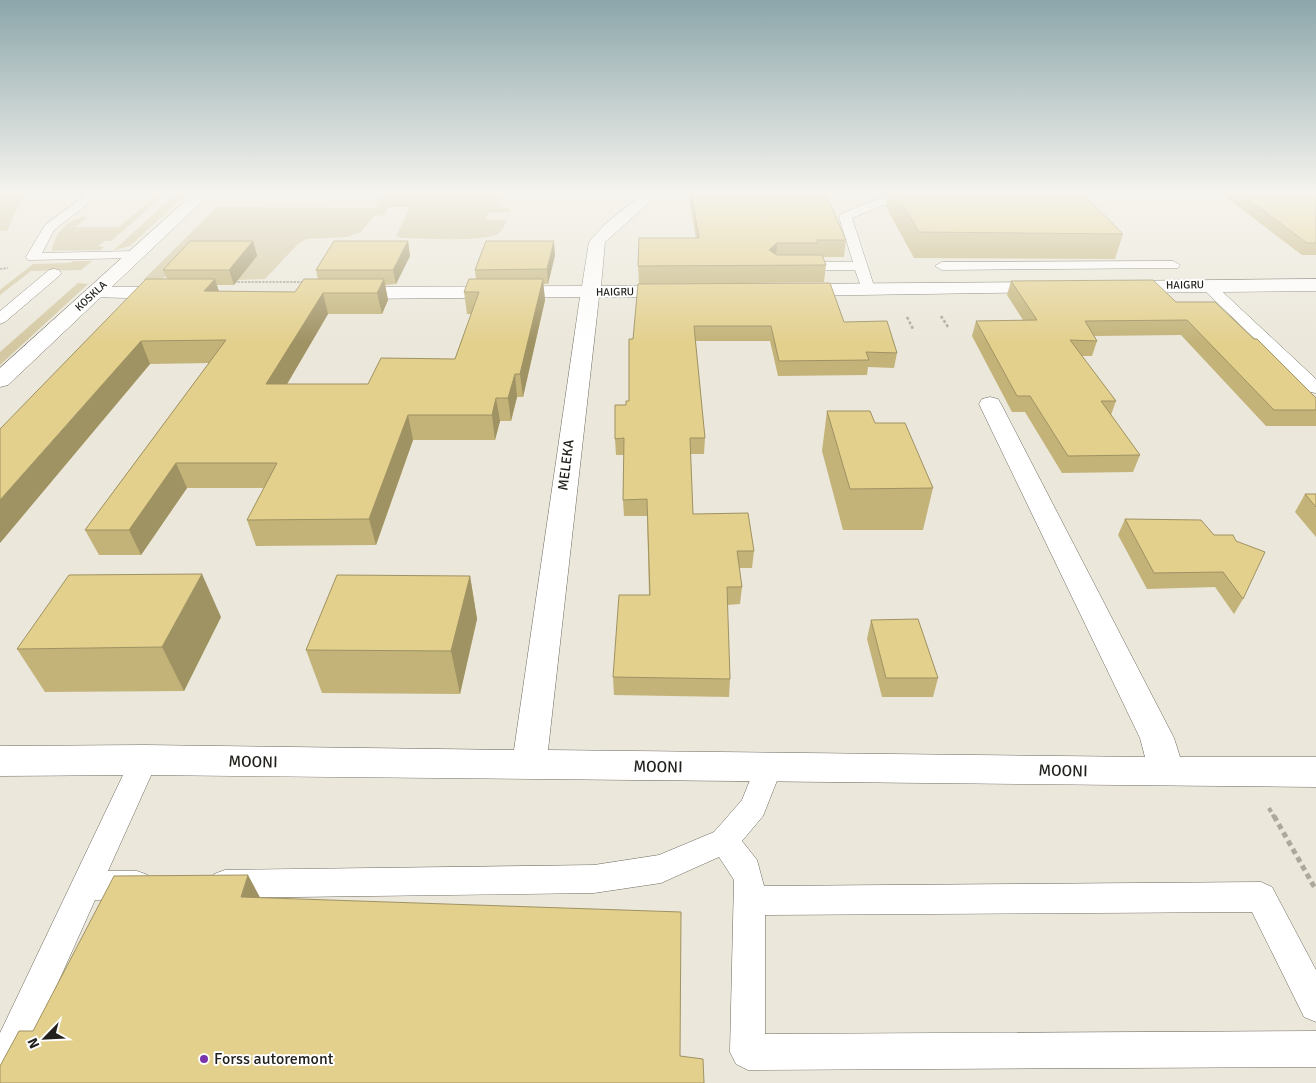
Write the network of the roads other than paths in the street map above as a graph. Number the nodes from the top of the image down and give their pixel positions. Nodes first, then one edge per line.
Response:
1 (41, 243) edge
2 (149, 243) edge
3 (597, 243) edge
4 (853, 243) edge
5 (135, 255) junction
6 (1173, 265) dead end
7 (785, 266) edge
8 (860, 266) junction
9 (942, 266) edge
10 (54, 273) dead end
11 (1207, 285) junction
12 (1316, 285) edge
13 (1105, 287) edge
14 (1066, 288) edge
15 (868, 289) junction
16 (781, 290) edge
17 (694, 291) edge
18 (588, 292) junction
19 (94, 293) junction
20 (189, 293) edge
21 (333, 293) edge
22 (0, 318) edge
23 (0, 380) edge
24 (1316, 388) edge
25 (990, 404) dead end
26 (144, 760) junction
27 (0, 761) edge
28 (528, 765) junction
29 (768, 768) junction
30 (1167, 772) junction
31 (1316, 772) edge
32 (724, 841) junction
33 (161, 884) edge
34 (199, 884) edge
35 (85, 886) junction
36 (749, 901) junction
37 (1316, 1006) edge
38 (1316, 1049) edge
39 (0, 1072) edge

1 - 5 lane
2 - 5 street, KOSKLA
3 - 18 street, MELEKA
4 - 8 lane
5 - 19 street, KOSKLA
6 - 9 lane
7 - 8 lane
8 - 15 lane
10 - 22 lane
11 - 12 street, HAIGRU
11 - 13 street, HAIGRU
11 - 24 lane
14 - 15 street
15 - 16 street
17 - 18 street, HAIGRU
18 - 21 street, HAIGRU
18 - 28 street, MELEKA
19 - 20 street
19 - 23 street, KOSKLA
25 - 30 street
26 - 27 street, MOONI
26 - 28 street, MOONI
26 - 35 lane
28 - 29 street, MOONI
29 - 30 street, MOONI
29 - 32 lane
30 - 31 street, MOONI
32 - 34 lane
32 - 36 lane
33 - 35 lane
35 - 39 lane
36 - 37 lane
36 - 38 lane

